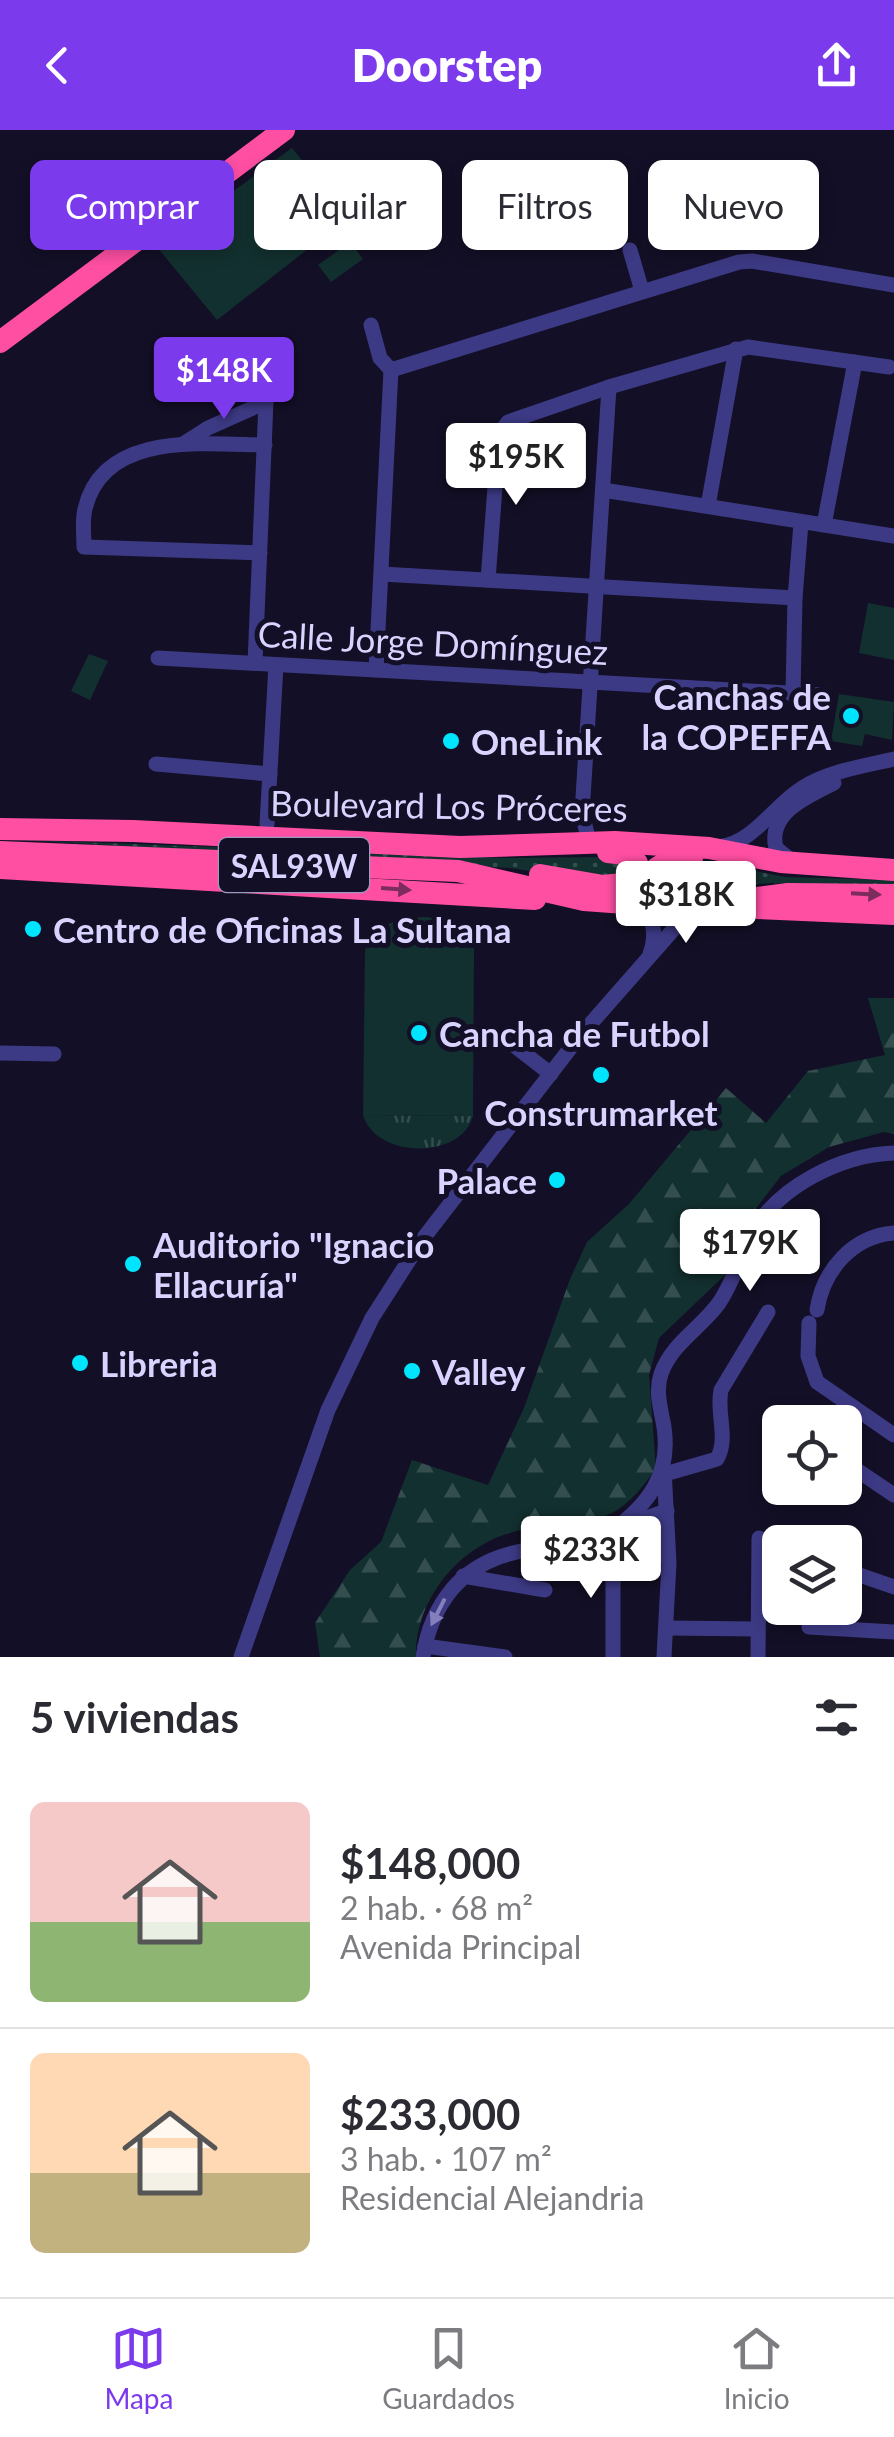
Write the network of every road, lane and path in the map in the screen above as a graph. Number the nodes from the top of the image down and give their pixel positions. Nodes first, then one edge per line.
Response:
1 (263, 130) edge
2 (284, 130) edge
3 (229, 160) edge
4 (234, 163) edge
5 (113, 250) edge
6 (630, 250) dead end
7 (96, 263) junction
8 (894, 285) edge
9 (642, 291) junction
10 (370, 325) dead end
11 (0, 326) edge
12 (0, 342) edge
13 (736, 350) junction
14 (268, 354) dead end
15 (855, 362) junction
16 (888, 368) dead end
17 (391, 370) junction
18 (609, 387) junction
19 (266, 402) junction
20 (183, 444) junction
21 (264, 445) junction
22 (603, 490) junction
23 (708, 506) junction
24 (801, 522) junction
25 (824, 525) junction
26 (894, 536) edge
27 (260, 552) junction
28 (382, 574) junction
29 (488, 580) junction
30 (599, 586) junction
31 (794, 598) junction
32 (158, 658) dead end
33 (254, 663) junction
34 (276, 664) junction
35 (376, 670) junction
36 (592, 680) junction
37 (793, 692) junction
38 (824, 695) dead end
39 (894, 759) edge
40 (156, 764) dead end
41 (873, 764) junction
42 (270, 774) junction
43 (582, 813) junction
44 (4, 819) edge
45 (267, 824) junction
46 (578, 841) junction
47 (709, 848) junction
48 (0, 852) edge
49 (130, 858) junction
50 (459, 859) junction
51 (806, 865) junction
52 (10, 868) edge
53 (894, 871) edge
54 (828, 892) junction
55 (894, 895) edge
56 (584, 900) junction
57 (631, 904) junction
58 (694, 906) junction
59 (894, 914) edge
60 (649, 958) junction
61 (503, 1037) dead end
62 (0, 1053) edge
63 (54, 1054) dead end
64 (550, 1074) junction
65 (894, 1153) edge
66 (894, 1233) edge
67 (768, 1312) dead end
68 (894, 1435) edge
69 (664, 1470) junction
70 (862, 1473) edge
71 (894, 1495) edge
72 (667, 1511) junction
73 (612, 1530) junction
74 (759, 1538) dead end
75 (670, 1563) junction
76 (463, 1576) junction
77 (862, 1576) edge
78 (894, 1586) edge
79 (545, 1590) dead end
80 (810, 1627) dead end
81 (666, 1628) junction
82 (757, 1629) junction
83 (894, 1632) edge
84 (424, 1652) edge
85 (241, 1657) edge
86 (506, 1657) edge
87 (612, 1657) edge
88 (664, 1657) edge
89 (758, 1657) edge

1 - 3 highway
2 - 4 highway
5 - 7 highway
6 - 9 street
7 - 11 highway
7 - 12 highway
8 - 9 street
9 - 17 street
10 - 17 street
13 - 15 street
13 - 18 street
13 - 23 street
14 - 19 street
15 - 16 street
15 - 25 street
17 - 28 street
18 - 22 street
18 - 29 street
19 - 20 street
19 - 21 street
20 - 21 street
20 - 27 street
21 - 27 street
22 - 23 street
22 - 30 street
23 - 24 street
24 - 25 street
24 - 31 street
25 - 26 street
27 - 33 street
28 - 29 street
28 - 35 street
29 - 30 street
30 - 31 street
30 - 36 street
31 - 37 street
32 - 33 street, Calle Jorge Domínguez
33 - 34 street, Calle Jorge Domínguez
34 - 35 street, Calle Jorge Domínguez
34 - 42 street
35 - 36 street, Calle Jorge Domínguez
36 - 37 street, Calle Jorge Domínguez
36 - 43 street
37 - 38 street, Calle Jorge Domínguez
39 - 41 street
40 - 42 street
41 - 47 street
41 - 51 street
42 - 45 street
43 - 46 street
43 - 46 street
44 - 45 highway
44 - 50 highway, Boulevard Los Próceres / SAL93W
45 - 46 highway
46 - 47 highway, Boulevard Los Próceres / SAL93W
46 - 50 highway, Boulevard Los Próceres / SAL93W
47 - 51 highway, Boulevard Los Próceres / SAL93W
48 - 49 highway, Boulevard Los Próceres / SAL93W
49 - 50 highway, Boulevard Los Próceres / SAL93W
49 - 52 highway
50 - 50 highway
50 - 56 highway, Boulevard Los Próceres / SAL93W
51 - 53 highway, Boulevard Los Próceres / SAL93W
52 -> 56 highway
53 - 54 highway
54 -> 55 highway, Boulevard Los Próceres / SAL93W
54 - 58 highway, Boulevard Los Próceres / SAL93W
56 - 57 highway, Boulevard Los Próceres / SAL93W
57 - 58 highway, Boulevard Los Próceres / SAL93W
57 - 60 street
58 - 59 highway
58 - 60 street
60 - 64 street
61 - 64 street
62 - 63 street
64 - 85 street
65 - 69 street
66 - 68 street
67 - 69 street
69 - 72 street
69 - 73 street
70 - 71 street
72 - 73 street
72 - 75 street
73 - 75 street
73 - 76 street
73 - 87 street
74 - 82 street
75 - 81 street
76 - 79 street
76 -> 84 street
77 - 78 street
80 - 83 street
81 - 82 street
81 - 88 street
82 - 89 street
84 - 86 street

